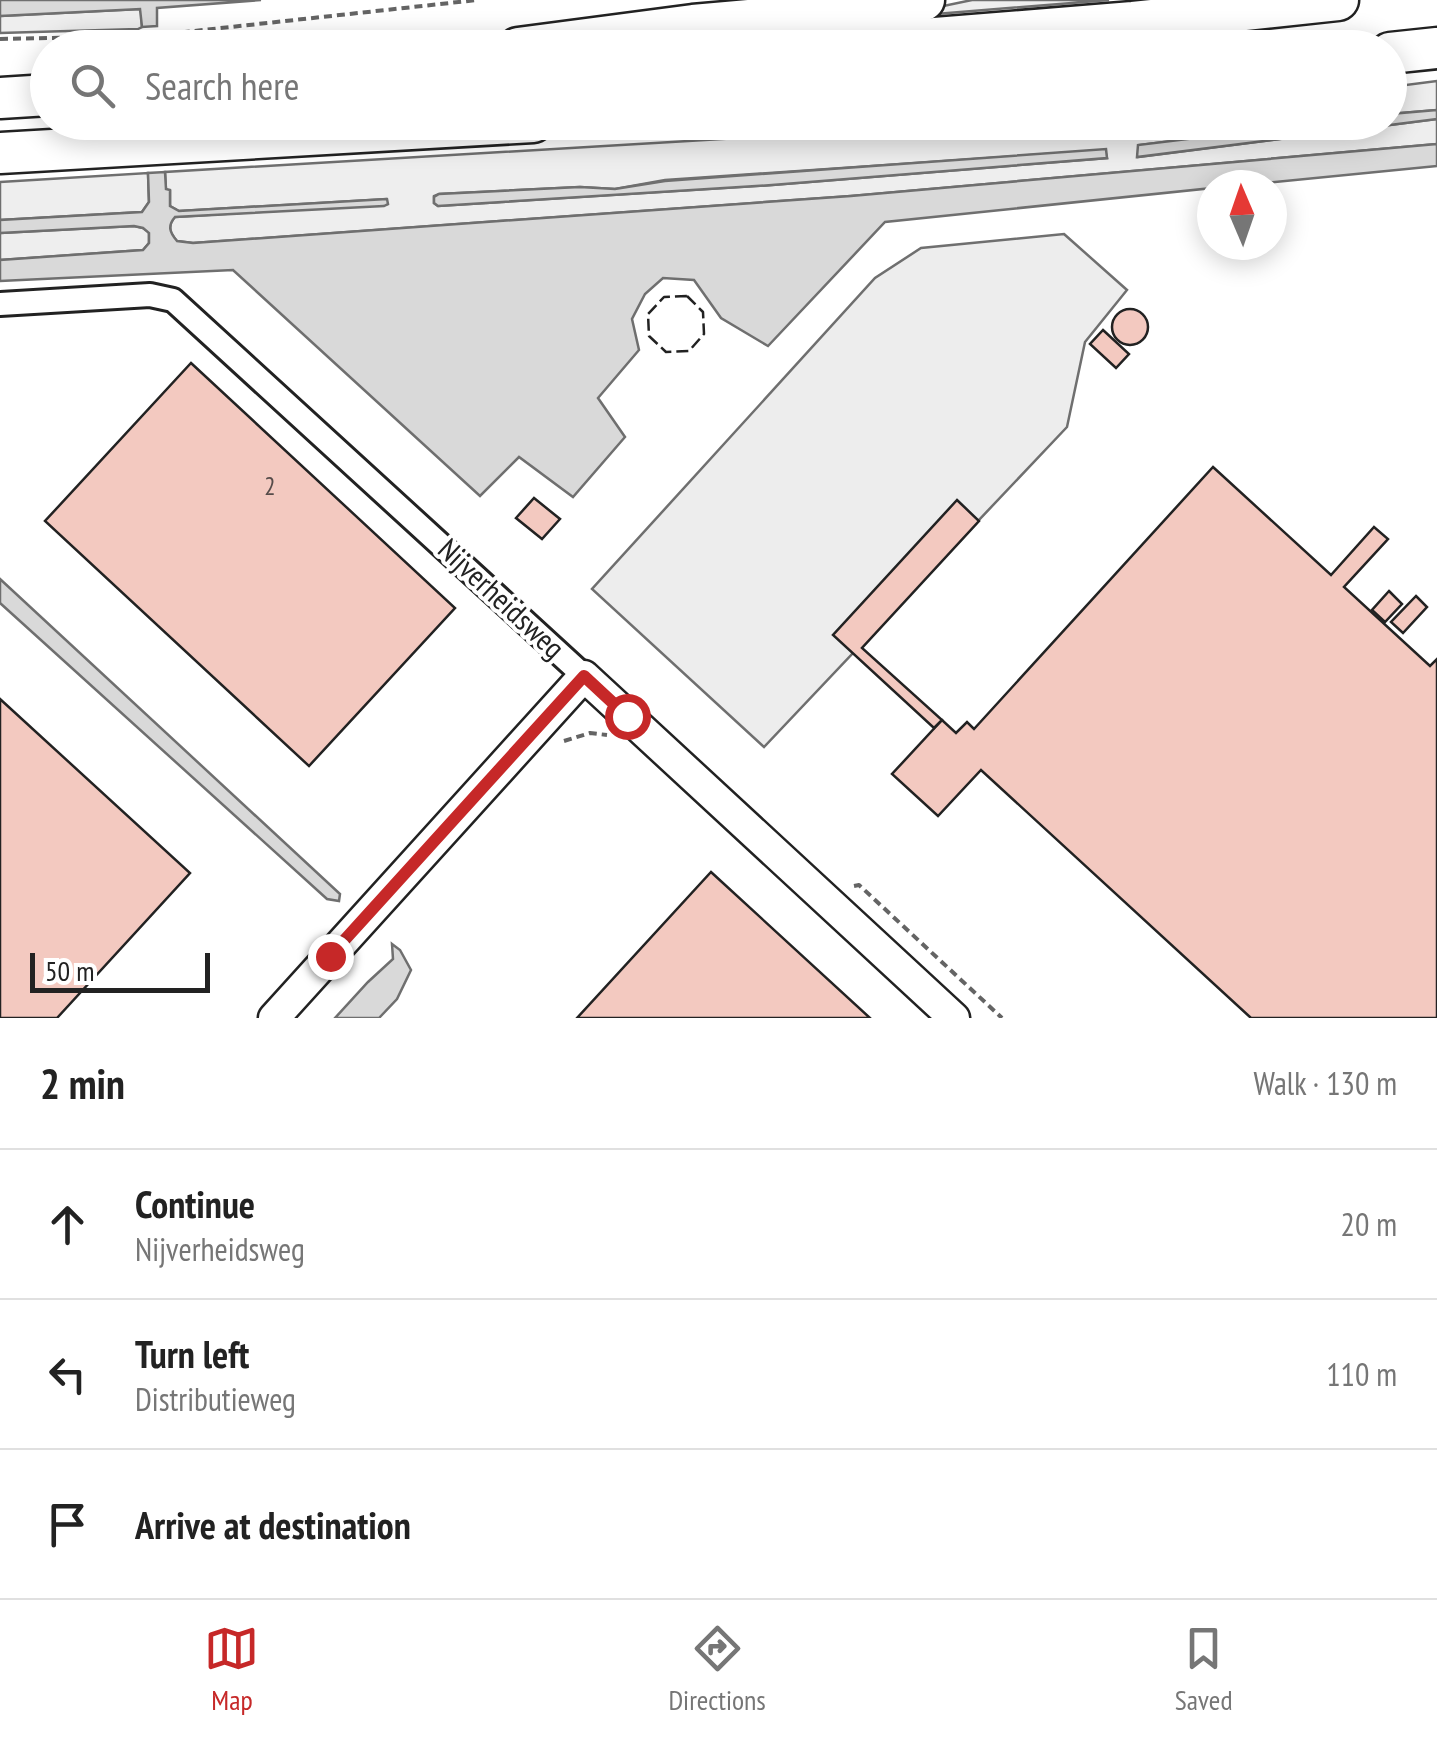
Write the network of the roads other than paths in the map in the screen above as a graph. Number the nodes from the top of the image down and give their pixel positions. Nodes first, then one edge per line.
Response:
1 (924, 0) edge
2 (1338, 0) edge
3 (655, 30) edge
4 (1035, 30) edge
5 (1437, 48) edge
6 (1407, 51) edge
7 (30, 96) edge
8 (0, 98) edge
9 (224, 140) edge
10 (0, 153) edge
11 (0, 304) edge
12 (584, 676) junction
13 (274, 1018) edge
14 (954, 1018) edge

1 - 3 highway
2 - 4 highway
5 - 6 highway
7 - 8 highway
9 - 10 highway
11 - 12 street, Nijverheidsweg
12 - 13 street
12 - 14 street, Nijverheidsweg

